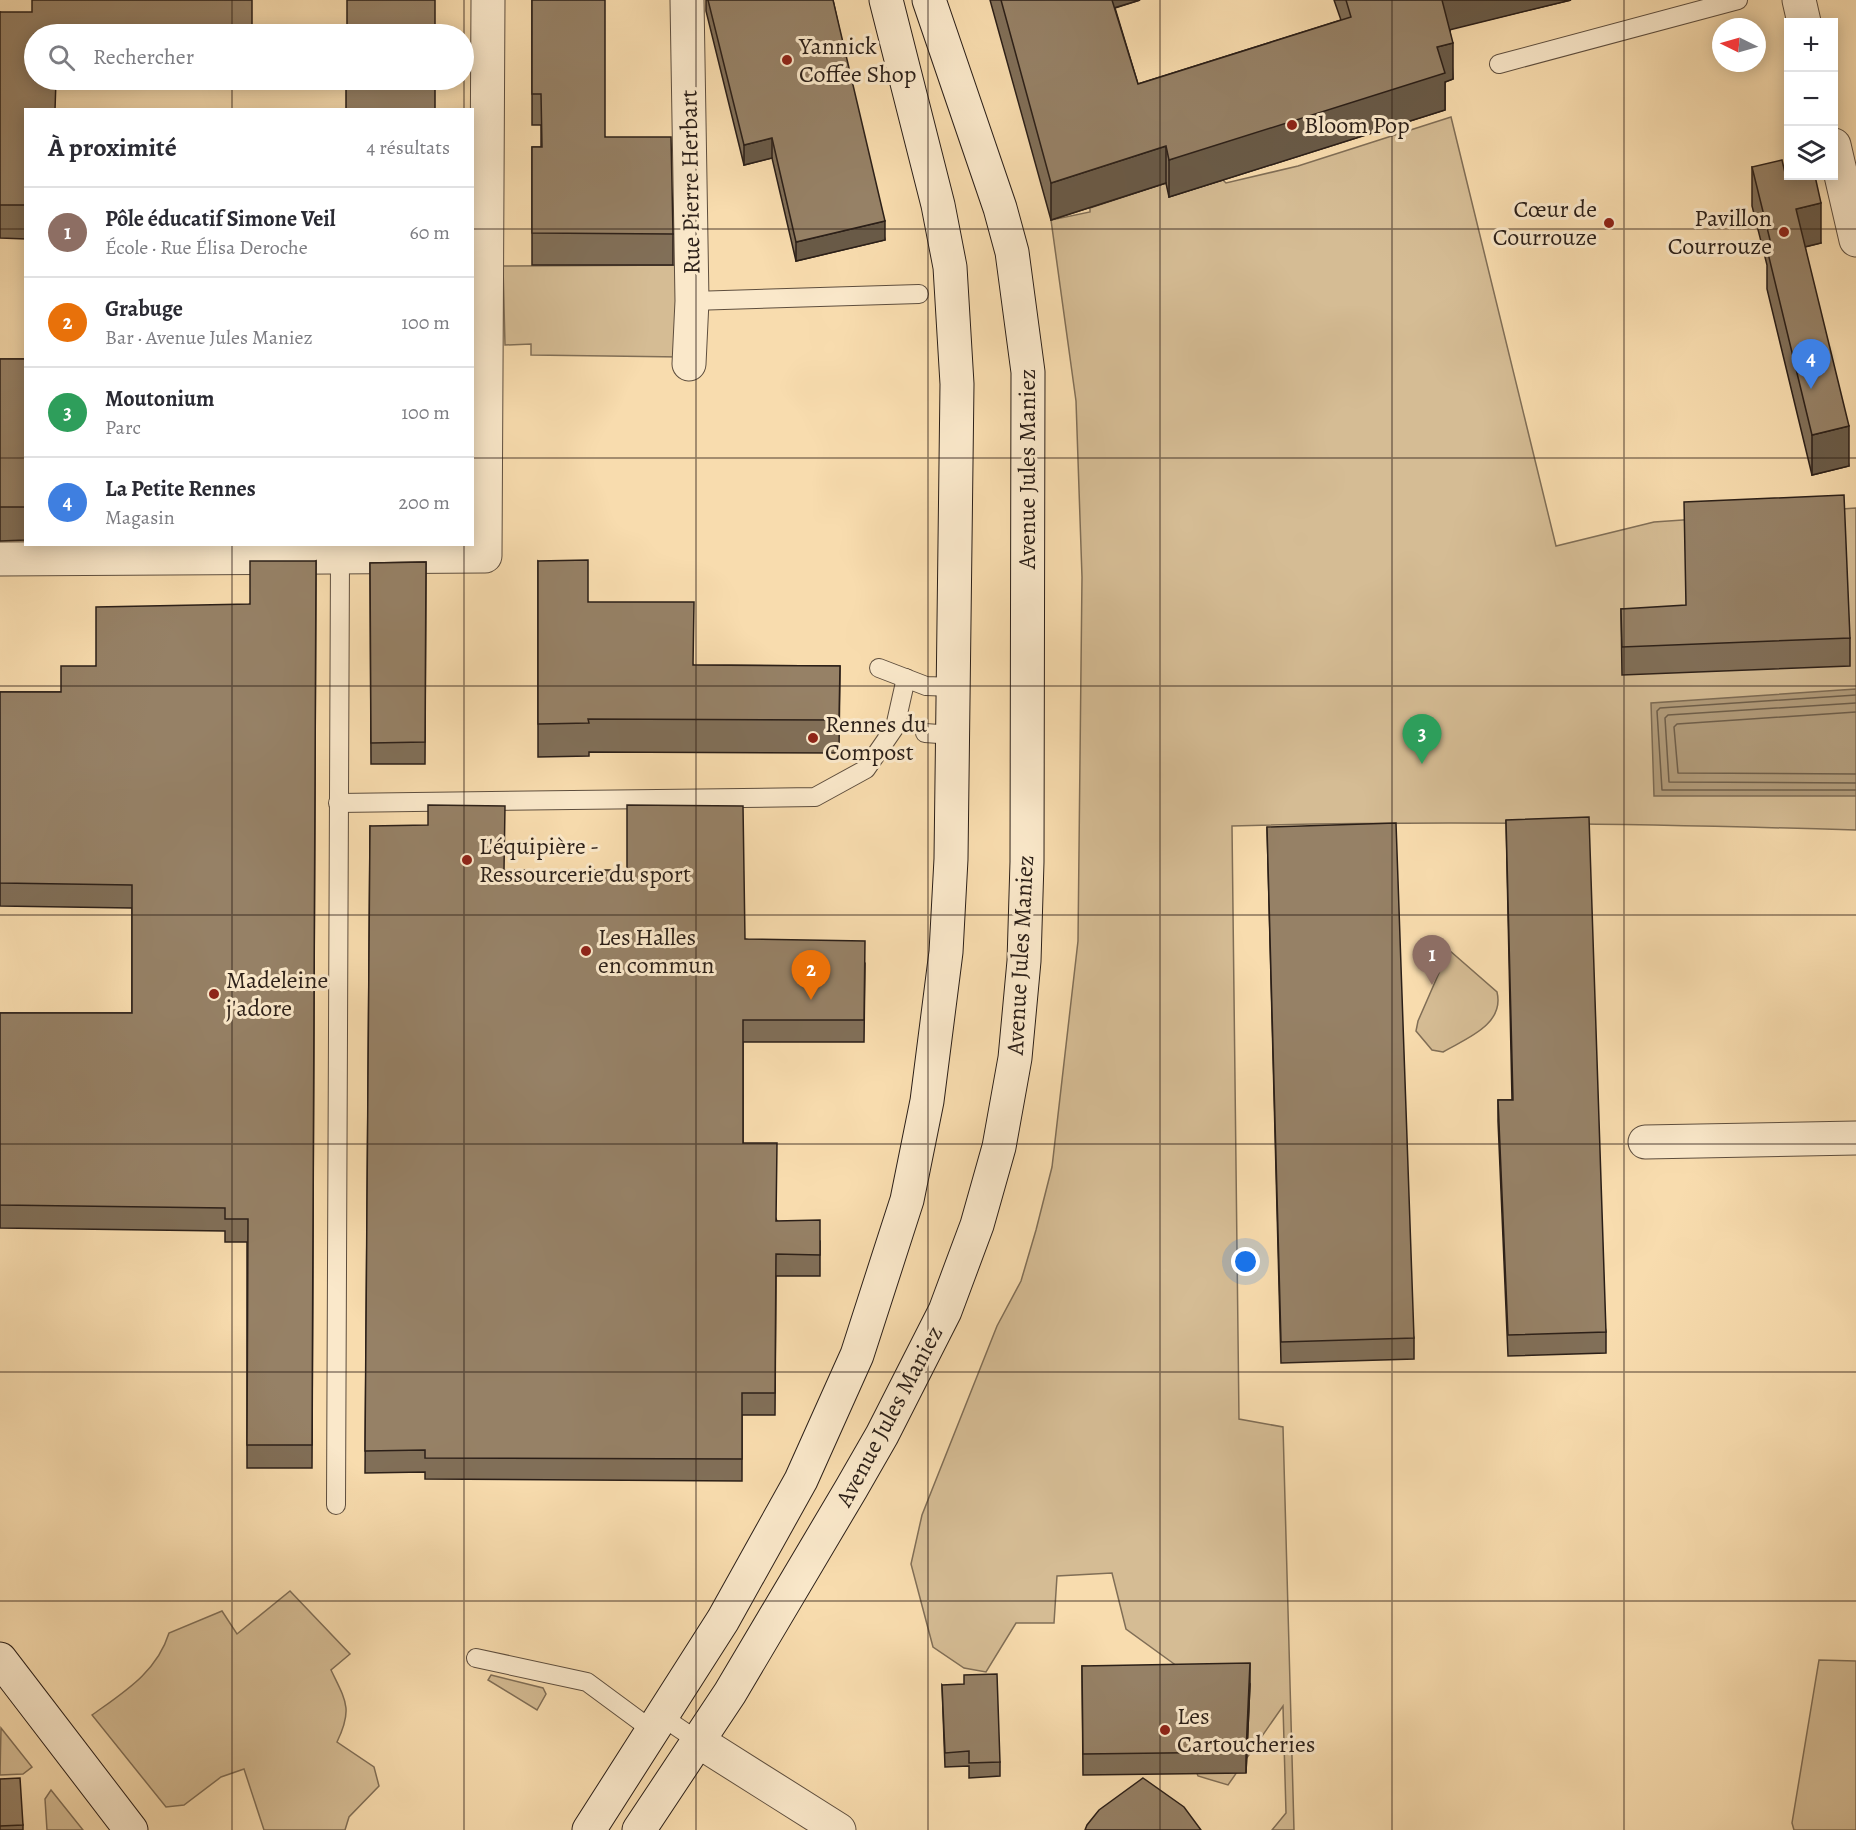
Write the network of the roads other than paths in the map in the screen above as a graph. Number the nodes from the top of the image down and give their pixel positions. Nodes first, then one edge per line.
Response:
1 (488, 0) edge
2 (687, 0) edge
3 (886, 0) edge
4 (929, 0) edge
5 (1738, 0) edge
6 (1799, 0) edge
7 (1803, 18) edge
8 (1499, 64) dead end
9 (1838, 166) edge
10 (1856, 240) edge
11 (919, 294) dead end
12 (692, 302) junction
13 (688, 364) dead end
14 (340, 557) junction
15 (0, 559) edge
16 (879, 668) dead end
17 (906, 678) junction
18 (953, 687) junction
19 (338, 803) junction
20 (1856, 1138) edge
21 (1645, 1142) dead end
22 (336, 1505) dead end
23 (476, 1658) dead end
24 (0, 1659) edge
25 (656, 1723) junction
26 (698, 1741) junction
27 (130, 1830) edge
28 (589, 1830) edge
29 (639, 1830) edge
30 (839, 1830) edge

1 - 14 main road
2 - 12 main road, Rue Pierre Herbart
3 - 18 main road, Avenue Jules Maniez
4 - 26 main road, Avenue Jules Maniez
5 - 8 lane
6 - 7 main road
9 - 10 main road
11 - 12 lane
12 - 13 main road, Rue Pierre Herbart
14 - 15 main road
14 - 19 lane
16 - 17 lane
17 - 18 lane
17 - 19 lane
18 - 25 main road, Avenue Jules Maniez
19 - 22 lane
20 - 21 main road
23 - 25 lane
24 - 27 main road
25 - 26 lane
25 - 28 main road, Avenue Jules Maniez
26 - 29 main road, Avenue Jules Maniez
26 - 30 main road

